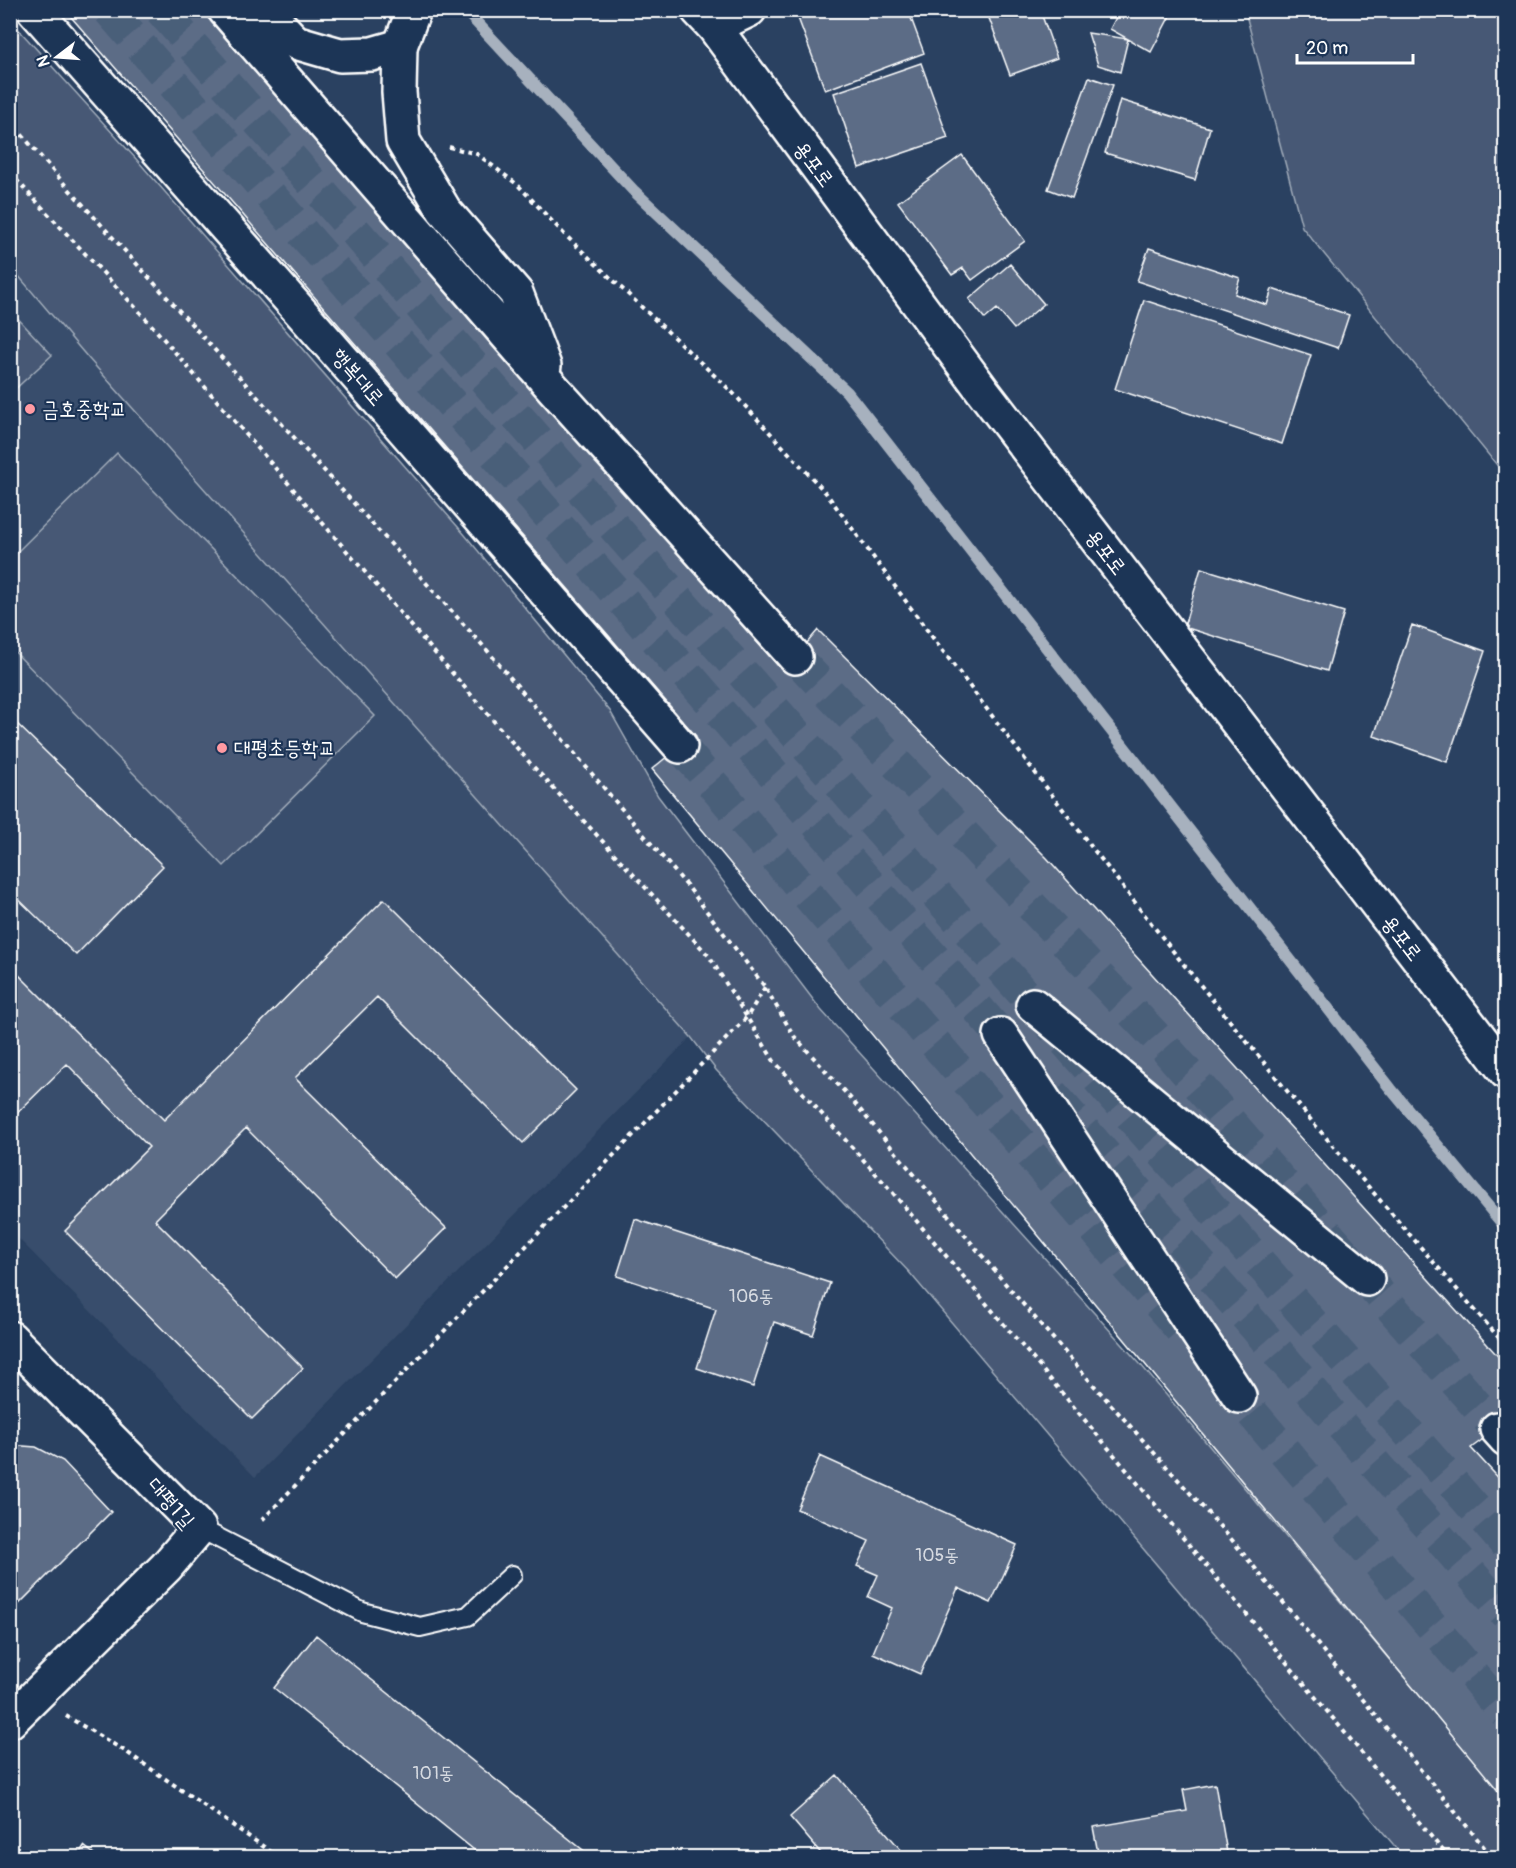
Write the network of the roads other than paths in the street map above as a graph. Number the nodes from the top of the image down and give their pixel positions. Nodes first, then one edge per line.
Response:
1 (34, 10) edge
2 (225, 10) edge
3 (265, 10) edge
4 (414, 10) edge
5 (749, 10) edge
6 (706, 19) edge
7 (400, 46) junction
8 (552, 387) junction
9 (795, 657) tunnel mouth
10 (680, 746) tunnel mouth
11 (1033, 1005) dead end
12 (1001, 1035) tunnel mouth
13 (1506, 1072) edge
14 (1367, 1279) dead end
15 (10, 1338) edge
16 (1239, 1396) tunnel mouth
17 (199, 1528) junction
18 (512, 1575) dead end
19 (10, 1721) edge

1 - 10 main road, 행복대로
2 - 8 main road
3 - 7 main road
4 - 7 main road
5 - 6 main road, 용포로
6 - 13 main road, 용포로
7 - 8 main road
8 - 9 main road
11 - 14 main road
12 - 16 main road
15 - 17 main road, 대평1길
17 - 18 lane
17 - 19 main road, 대평1길

